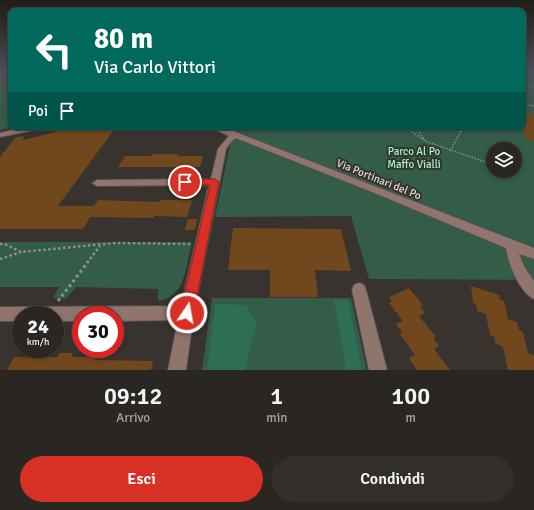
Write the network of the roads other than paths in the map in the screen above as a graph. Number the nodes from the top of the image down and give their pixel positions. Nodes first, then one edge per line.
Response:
1 (22, 130) edge
2 (222, 130) edge
3 (0, 135) edge
4 (235, 135) junction
5 (215, 182) junction
6 (97, 183) dead end
7 (512, 245) junction
8 (534, 254) edge
9 (359, 290) dead end
10 (534, 292) edge
11 (187, 313) junction
12 (0, 314) edge
13 (176, 370) edge
14 (378, 370) edge

1 - 3 street
2 - 4 street, Via Portinari del Po
4 - 5 street
4 - 7 street, Via Portinari del Po
5 - 6 street
5 - 11 street
7 - 8 street, Via Portinari del Po
7 - 10 street
9 - 14 street
11 - 12 street
11 - 13 street

